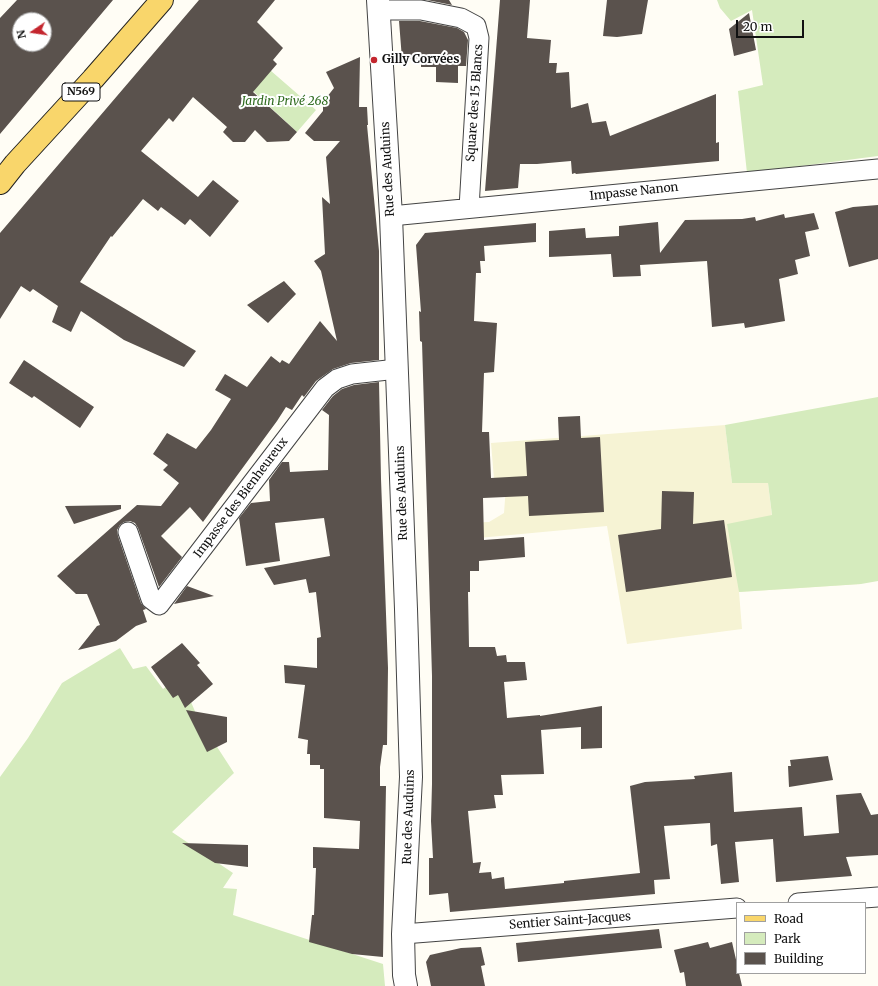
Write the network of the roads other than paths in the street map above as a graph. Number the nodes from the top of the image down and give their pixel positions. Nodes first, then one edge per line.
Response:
1 (162, 0) edge
2 (378, 5) edge
3 (878, 169) edge
4 (0, 183) edge
5 (469, 208) junction
6 (391, 216) junction
7 (397, 369) junction
8 (128, 532) dead end
9 (878, 897) edge
10 (811, 902) edge
11 (736, 908) edge
12 (403, 934) junction
13 (406, 986) edge

1 - 4 main road, N569
2 - 5 street, Square des 15 Blancs
2 - 6 street, Rue des Auduins
3 - 5 street, Impasse Nanon
5 - 6 street, Impasse Nanon
6 - 7 street, Rue des Auduins
7 - 8 street, Impasse des Bienheureux
7 - 12 street, Rue des Auduins
9 - 10 street
11 - 12 street, Sentier Saint-Jacques
12 - 13 street, Rue des Auduins

